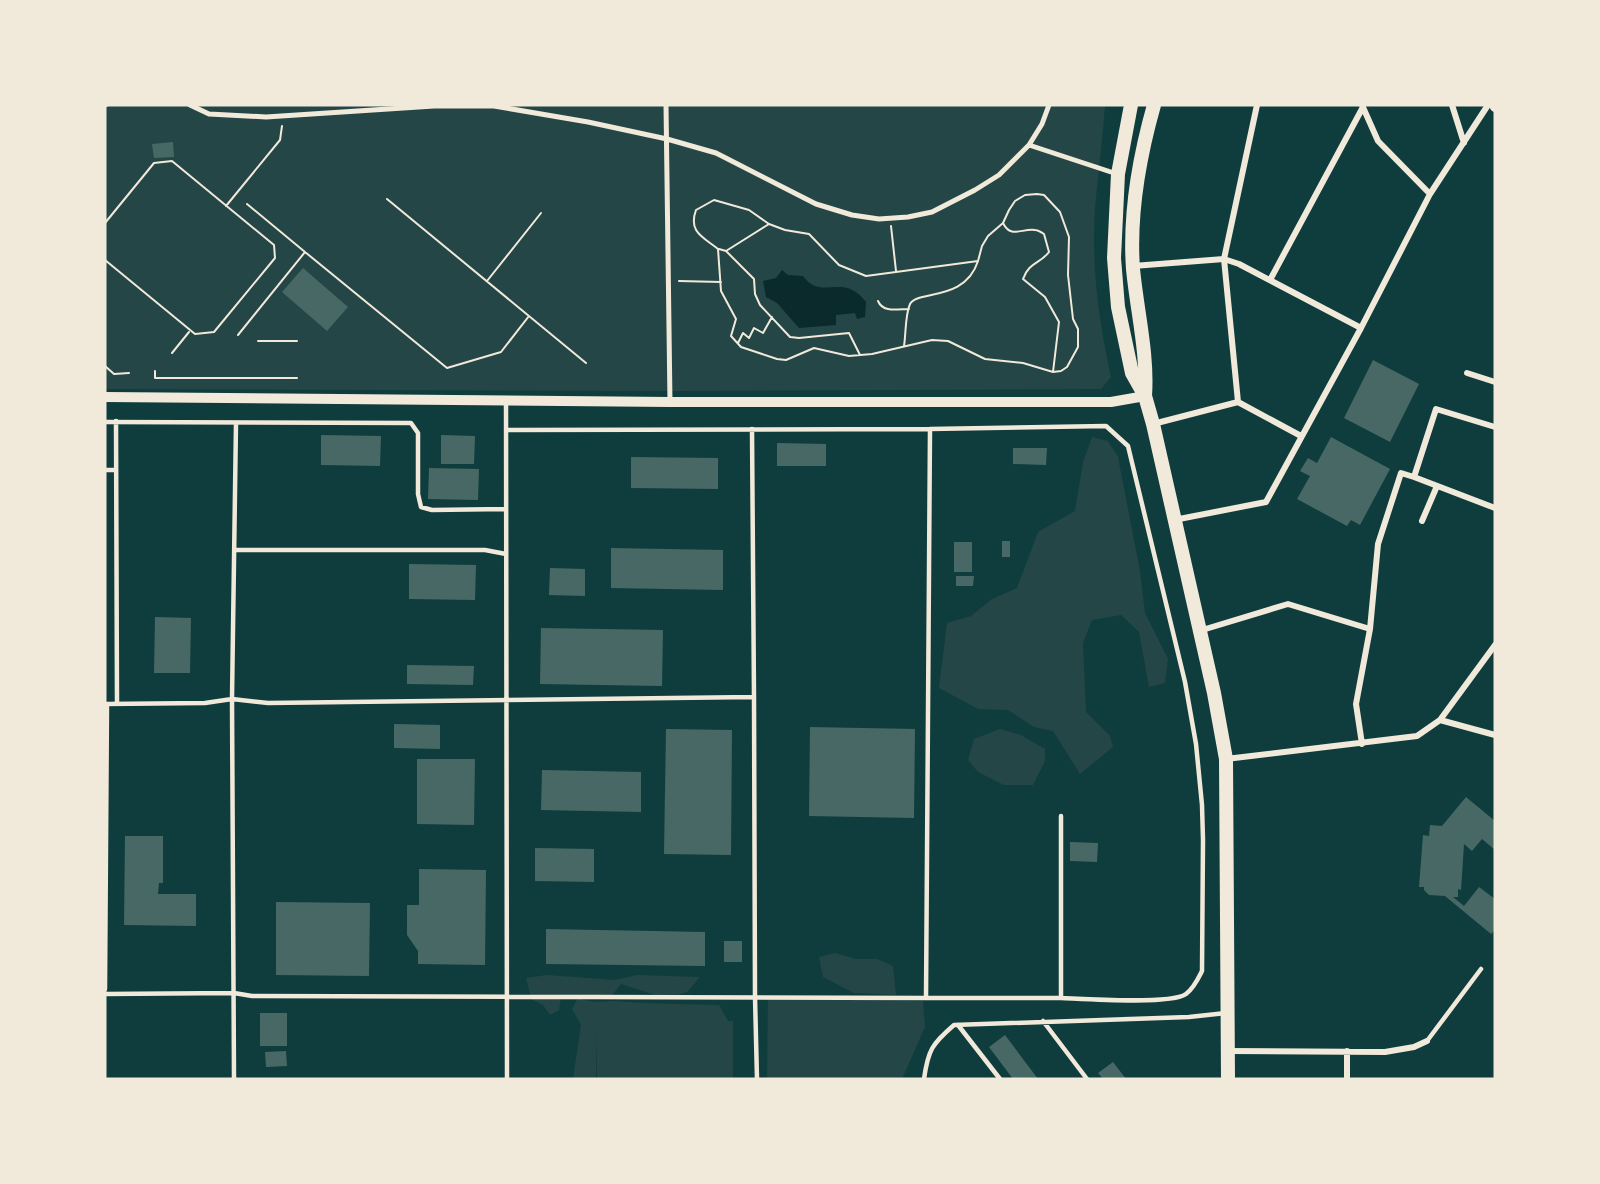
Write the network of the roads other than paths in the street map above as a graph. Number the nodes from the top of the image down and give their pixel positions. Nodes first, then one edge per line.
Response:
1 (190, 105) edge
2 (666, 105) edge
3 (1049, 105) edge
4 (1131, 105) edge
5 (1154, 105) edge
6 (1257, 105) edge
7 (1452, 105) edge
8 (1488, 105) edge
9 (1363, 106) edge
10 (667, 139) junction
11 (1464, 143) junction
12 (1029, 145) junction
13 (1118, 174) junction
14 (1430, 194) junction
15 (1224, 259) junction
16 (1133, 266) junction
17 (1270, 280) junction
18 (1361, 328) junction
19 (1467, 373) dead end
20 (1495, 382) edge
21 (1145, 396) junction
22 (105, 397) edge
23 (506, 400) junction
24 (670, 402) junction
25 (1238, 402) junction
26 (116, 421) junction
27 (105, 422) edge
28 (236, 423) junction
29 (1153, 424) junction
30 (1495, 427) edge
31 (752, 429) junction
32 (930, 429) junction
33 (506, 430) junction
34 (1301, 435) junction
35 (105, 470) edge
36 (115, 470) junction
37 (1414, 477) junction
38 (1437, 486) junction
39 (506, 508) junction
40 (1495, 508) edge
41 (1174, 520) junction
42 (1422, 521) dead end
43 (235, 550) junction
44 (506, 554) junction
45 (1370, 629) junction
46 (1199, 632) junction
47 (1495, 645) edge
48 (753, 697) junction
49 (232, 699) junction
50 (506, 700) junction
51 (117, 703) junction
52 (106, 704) edge
53 (1440, 720) junction
54 (1495, 735) edge
55 (1362, 744) junction
56 (1226, 759) junction
57 (1060, 816) dead end
58 (106, 854) edge
59 (1481, 969) dead end
60 (105, 989) edge
61 (234, 993) junction
62 (105, 994) edge
63 (507, 995) junction
64 (755, 997) junction
65 (926, 998) junction
66 (1061, 998) junction
67 (1228, 1012) junction
68 (1043, 1021) junction
69 (958, 1025) junction
70 (1427, 1041) joint
71 (1229, 1051) junction
72 (1347, 1051) junction
73 (234, 1079) edge
74 (507, 1079) edge
75 (758, 1079) edge
76 (924, 1079) edge
77 (999, 1079) edge
78 (1087, 1079) edge
79 (1228, 1079) edge
80 (1347, 1079) edge

1 - 10 street
2 - 10 street
3 - 12 street
4 - 13 main road
5 - 16 main road
6 - 15 street
7 - 11 street
8 - 11 street
9 - 14 street
9 - 17 street
10 - 12 street
10 - 24 street
11 - 14 street
12 - 13 street
13 - 21 main road
14 - 18 street
15 - 16 street
15 - 17 street
15 - 25 street
16 - 21 main road
17 - 18 street
18 - 34 street
19 - 20 street
21 - 24 street
21 - 29 main road
22 - 23 street
23 - 24 street
23 - 33 lane
25 - 29 street
25 - 34 street
26 - 27 lane
26 - 28 lane
26 - 36 lane
28 - 39 lane
28 - 43 lane
29 - 41 main road
30 - 37 street
31 - 32 lane
31 - 33 lane
31 - 48 lane
32 - 65 lane
32 - 66 lane
33 - 39 lane
34 - 41 street
35 - 36 lane
36 - 51 lane
37 - 38 street
37 - 45 street
38 - 40 street
38 - 42 street
39 - 44 lane
41 - 46 main road
43 - 44 lane
43 - 49 lane
44 - 50 lane
45 - 46 street
45 - 55 street
46 - 56 main road
47 - 53 street
48 - 50 lane
48 - 64 lane
49 - 50 lane
49 - 51 lane
49 - 61 lane
50 - 63 lane
51 - 52 lane
52 - 58 lane
53 - 54 street
53 - 55 street
55 - 56 street
56 - 67 main road
57 - 66 lane
58 - 60 lane
59 - 70 lane
61 - 62 lane
61 - 63 lane
61 - 73 lane
63 - 64 lane
63 - 74 lane
64 - 65 lane
64 - 75 lane
65 - 66 lane
67 - 68 lane
67 - 71 main road
68 - 69 lane
68 - 78 lane
69 - 76 lane
69 - 77 lane
70 - 72 street
71 - 72 street
71 - 79 main road
72 - 80 street

